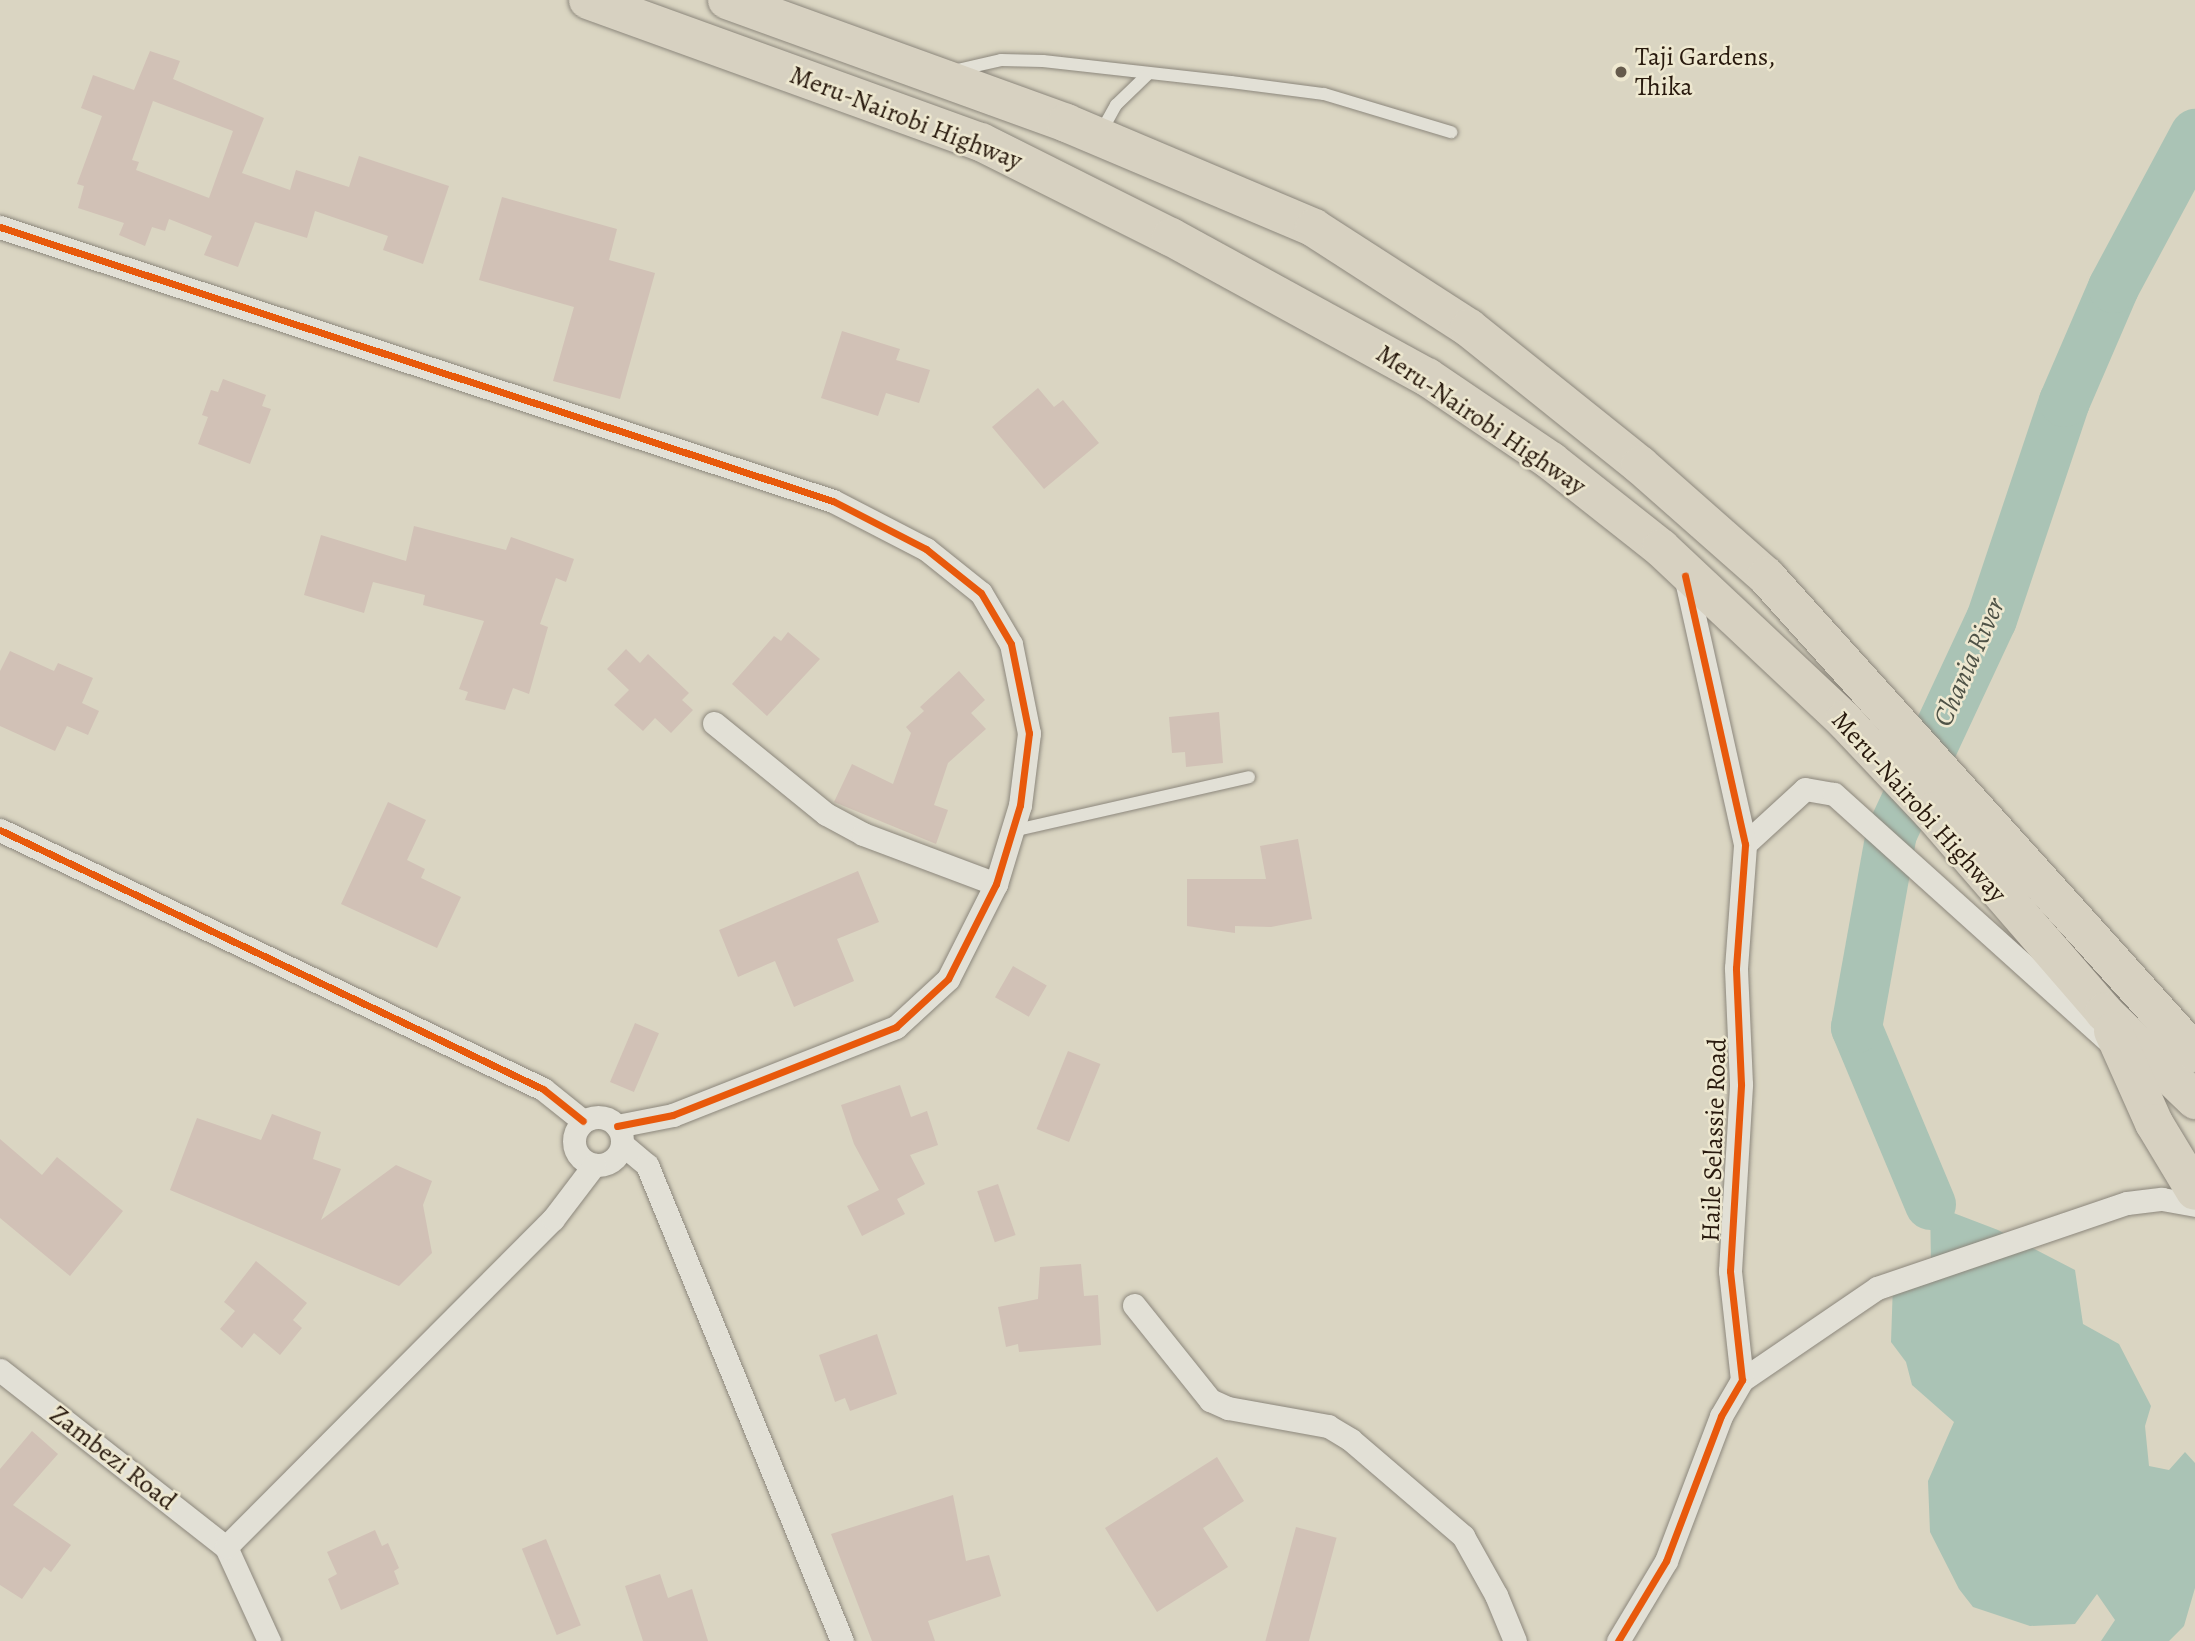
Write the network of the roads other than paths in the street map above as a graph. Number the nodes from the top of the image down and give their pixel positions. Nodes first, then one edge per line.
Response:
1 (588, 0) edge
2 (727, 0) edge
3 (1148, 74) junction
4 (932, 75) junction
5 (1451, 132) dead end
6 (1098, 137) junction
7 (0, 227) edge
8 (1685, 576) junction
9 (714, 723) dead end
10 (1249, 777) dead end
11 (1947, 803) junction
12 (0, 830) edge
13 (1012, 831) junction
14 (1745, 844) junction
15 (996, 884) junction
16 (2104, 1012) junction
17 (2180, 1032) edge
18 (2122, 1053) junction
19 (2195, 1053) edge
20 (2195, 1100) edge
21 (583, 1121) junction
22 (620, 1135) junction
23 (594, 1165) junction
24 (2195, 1191) edge
25 (2195, 1205) edge
26 (1133, 1305) dead end
27 (0, 1370) edge
28 (1742, 1380) junction
29 (226, 1547) junction
30 (269, 1641) edge
31 (842, 1641) edge
32 (1515, 1641) edge
33 (1618, 1641) edge

1 - 8 highway, Meru-Nairobi Highway
2 - 4 highway, Meru-Nairobi Highway
3 - 4 lane
3 - 5 lane
3 - 6 lane
4 - 6 highway, Meru-Nairobi Highway
6 - 11 highway, Meru-Nairobi Highway
7 - 13 street
8 - 11 highway, Meru-Nairobi Highway
8 - 14 street, Haile Selassie Road
9 - 15 street
10 - 13 lane
11 - 16 highway, Meru-Nairobi Highway
11 - 17 highway, Meru-Nairobi Highway
12 - 21 street
13 - 15 street
14 - 18 street
14 - 28 street, Haile Selassie Road
15 - 22 street
16 - 18 highway
16 - 20 highway, Meru-Nairobi Highway
17 - 19 highway, Meru-Nairobi Highway
18 - 24 highway
21 - 22 street
21 - 23 street
22 - 23 street
22 - 31 street
23 - 29 street
25 - 28 street
26 - 32 street
27 - 29 street, Zambezi Road
28 - 33 street
29 - 30 street

